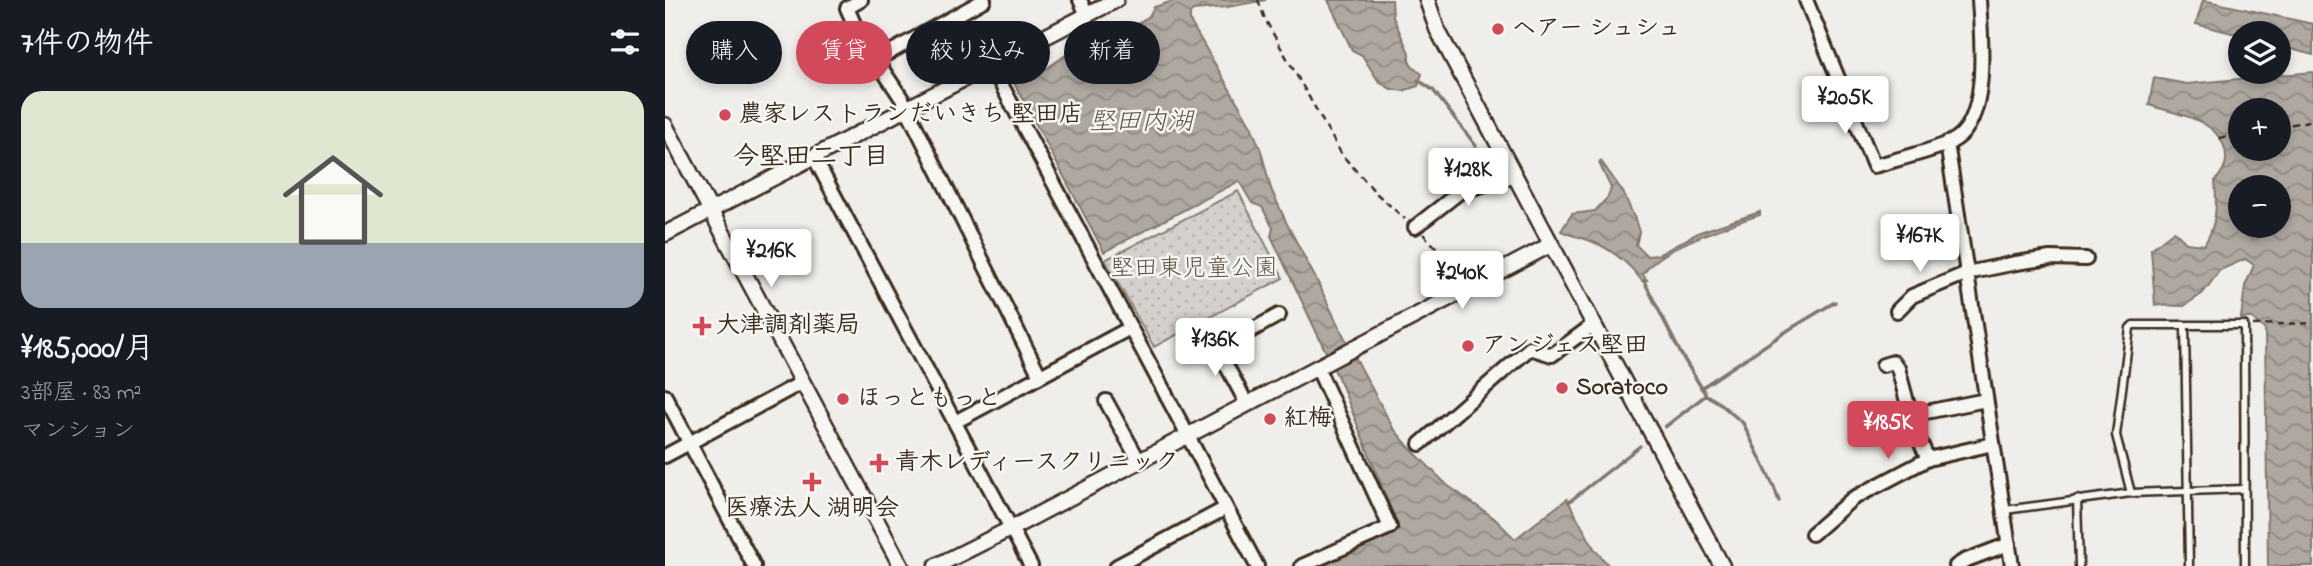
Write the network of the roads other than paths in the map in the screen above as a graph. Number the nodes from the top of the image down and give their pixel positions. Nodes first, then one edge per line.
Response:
1 (861, 0) edge
2 (984, 0) edge
3 (1080, 0) edge
4 (1117, 0) edge
5 (1427, 0) edge
6 (1806, 0) edge
7 (1979, 0) edge
8 (1087, 15) junction
9 (853, 21) edge
10 (1050, 34) edge
11 (892, 51) edge
12 (892, 84) edge
13 (954, 84) edge
14 (1001, 84) edge
15 (905, 109) junction
16 (665, 125) edge
17 (1947, 143) junction
18 (814, 157) junction
19 (1514, 176) junction
20 (710, 210) junction
21 (1415, 227) road end
22 (665, 234) edge
23 (1550, 245) junction
24 (2086, 259) dead end
25 (1967, 273) junction
26 (1896, 312) dead end
27 (1279, 315) dead end
28 (1593, 325) junction
29 (2185, 326) junction
30 (1130, 328) junction
31 (1211, 337) dead end
32 (1218, 349) junction
33 (1323, 364) junction
34 (1883, 365) dead end
35 (1040, 376) junction
36 (801, 383) junction
37 (665, 396) edge
38 (1986, 400) junction
39 (1106, 401) dead end
40 (1247, 404) junction
41 (1911, 415) junction
42 (955, 422) junction
43 (1187, 436) junction
44 (689, 443) junction
45 (1420, 444) dead end
46 (1993, 444) junction
47 (665, 456) edge
48 (1928, 459) junction
49 (1139, 461) junction
50 (2244, 489) junction
51 (2187, 491) junction
52 (2131, 493) junction
53 (2077, 499) junction
54 (1226, 508) junction
55 (2005, 510) junction
56 (1012, 528) junction
57 (1812, 534) dead end
58 (2009, 544) junction
59 (754, 566) edge
60 (901, 566) edge
61 (936, 566) edge
62 (1031, 566) edge
63 (1117, 566) edge
64 (1257, 566) edge
65 (1302, 566) edge
66 (1721, 566) edge
67 (1957, 566) edge
68 (2012, 566) edge
69 (2079, 566) edge
70 (2189, 566) edge
71 (2245, 566) edge

1 - 9 street
2 - 11 street
3 - 8 street
4 - 8 street
5 - 19 street
6 - 17 street
7 - 17 street
8 - 10 street
12 - 15 street
13 - 15 street
14 - 30 street
15 - 18 street
15 - 35 street
16 - 20 street
17 - 25 street
18 - 20 street
18 - 42 street
19 - 21 street
19 - 23 street
20 - 22 street
20 - 36 street
23 - 28 street
23 - 33 street
24 - 25 street
25 - 26 street
25 - 38 street
27 - 32 street
28 - 45 street
28 - 66 street
29 - 50 lane
29 - 51 lane
29 - 52 lane
30 - 35 street
30 - 43 street
31 - 32 street
32 - 40 street
33 - 40 street
33 - 65 street
34 - 41 street
35 - 42 street
36 - 44 street
36 - 60 street
37 - 44 street
38 - 41 street
38 - 46 street
39 - 49 street
40 - 43 street
41 - 48 street
42 - 56 street
43 - 49 street
43 - 54 street
44 - 47 street
44 - 59 street
46 - 48 street
46 - 55 street
48 - 57 street
49 - 56 street
50 - 51 lane
50 - 71 lane
51 - 52 lane
51 - 70 lane
52 - 53 lane
53 - 55 lane
53 - 69 lane
54 - 63 street
54 - 64 street
55 - 58 street
56 - 61 street
56 - 62 street
58 - 67 street
58 - 68 street

